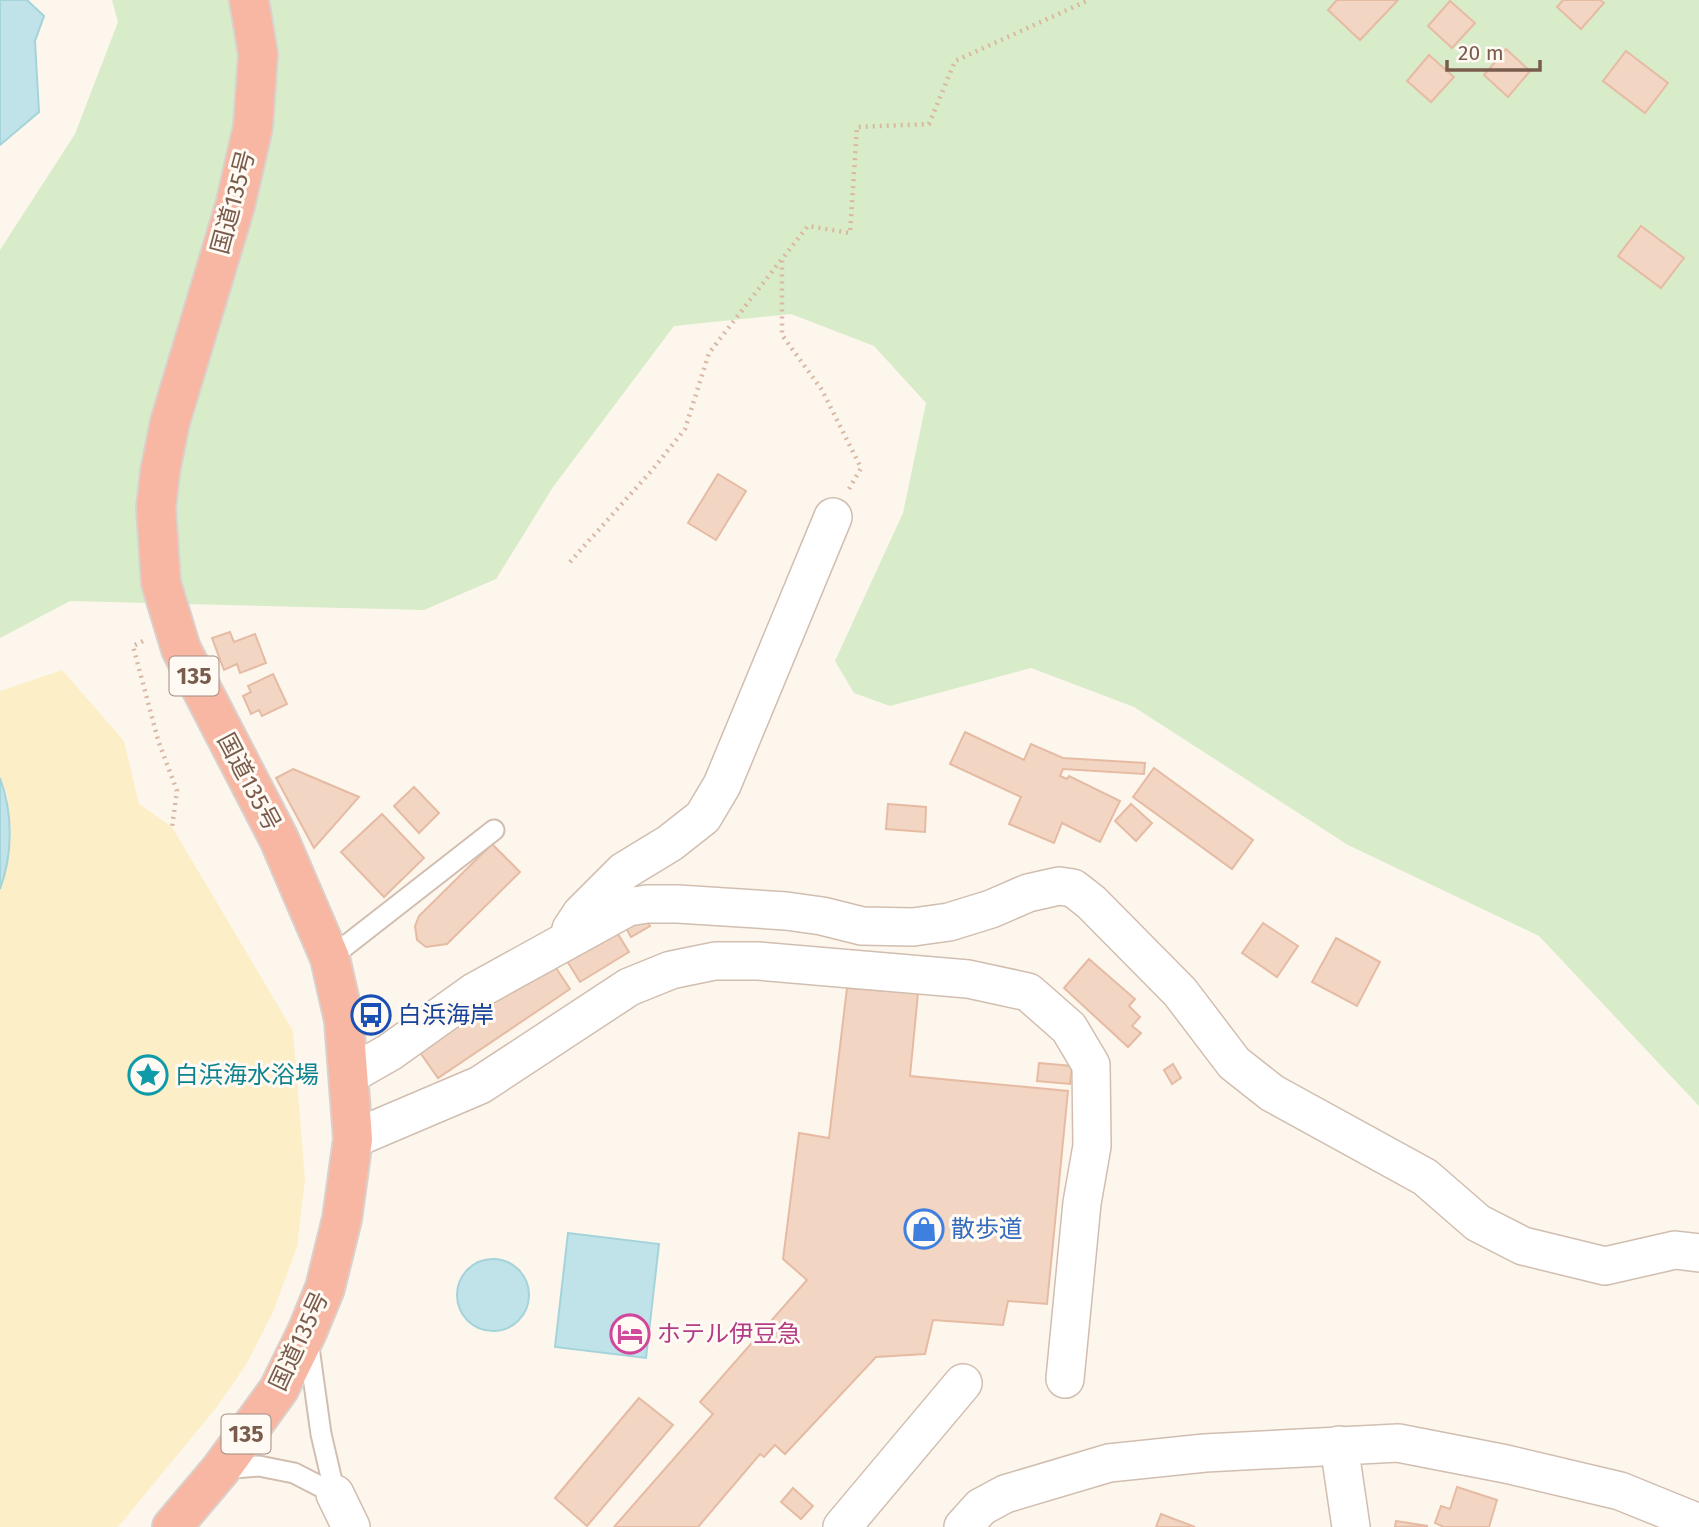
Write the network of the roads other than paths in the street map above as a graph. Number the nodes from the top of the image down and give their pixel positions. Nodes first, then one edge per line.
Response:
1 (249, 0) edge
2 (833, 517) road end
3 (494, 830) dead end
4 (561, 943) junction
5 (330, 958) junction
6 (348, 1076) junction
7 (353, 1139) junction
8 (1699, 1253) edge
9 (307, 1332) junction
10 (1065, 1379) dead end
11 (963, 1383) dead end
12 (1339, 1445) junction
13 (221, 1469) junction
14 (335, 1494) junction
15 (1699, 1523) edge
16 (172, 1527) edge
17 (351, 1527) edge
18 (842, 1527) edge
19 (963, 1527) edge
20 (1351, 1527) edge

1 - 5 highway, 国道135号 / 135
2 - 4 street
3 - 5 lane
4 - 6 street
4 - 8 street
5 - 6 highway, 国道135号 / 135
6 - 7 highway, 国道135号 / 135
7 - 9 highway, 国道135号 / 135
7 - 10 street
9 - 13 highway, 国道135号 / 135
9 - 14 lane
11 - 18 street
12 - 15 street
12 - 19 street
12 - 20 street
13 - 14 lane
13 - 16 highway, 国道135号 / 135
14 - 17 street

